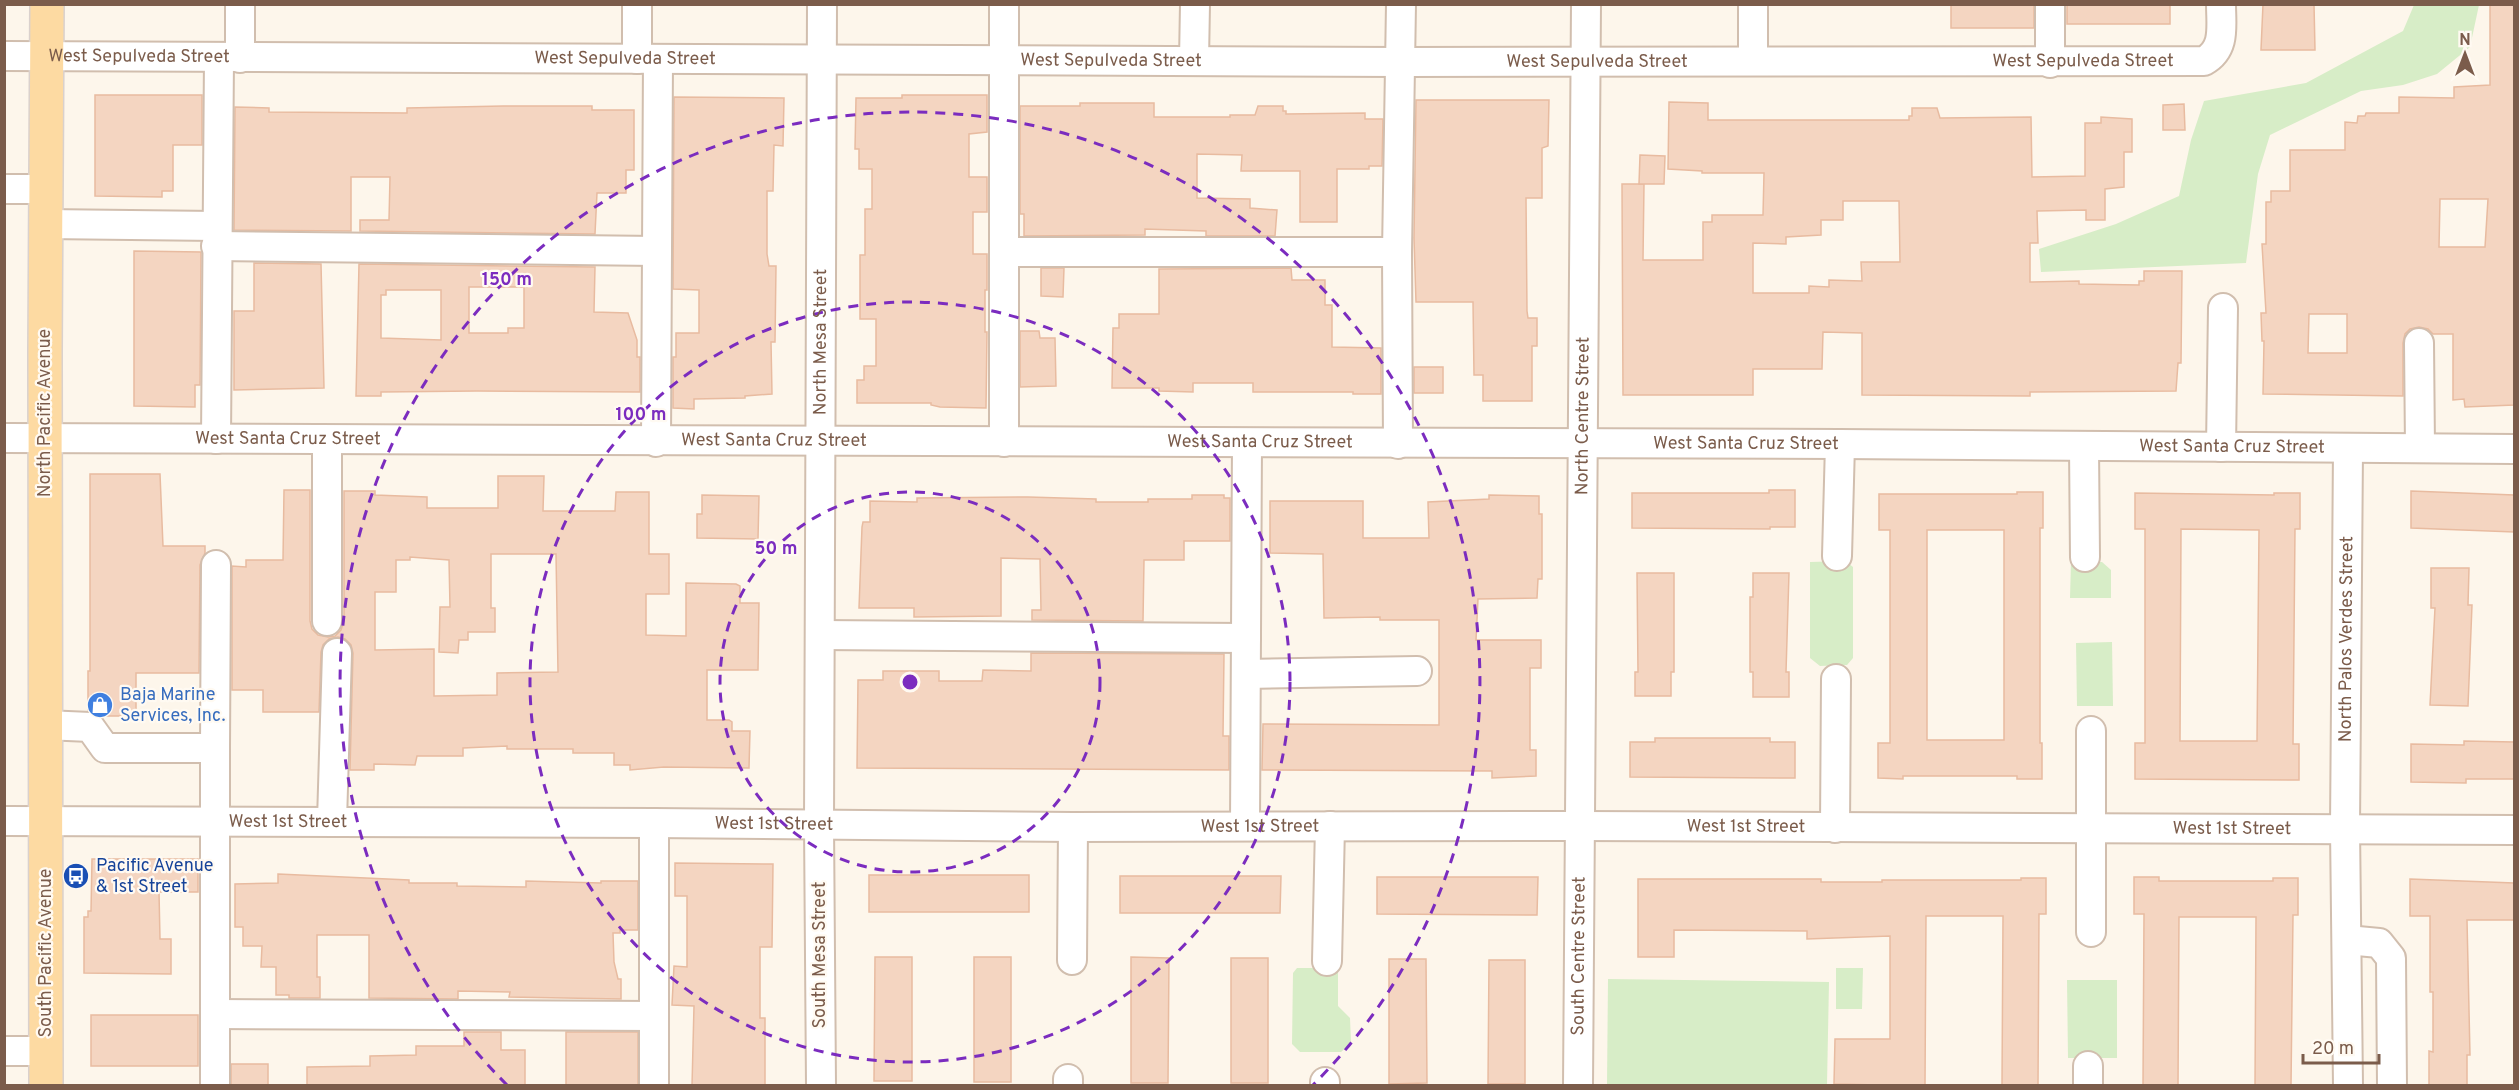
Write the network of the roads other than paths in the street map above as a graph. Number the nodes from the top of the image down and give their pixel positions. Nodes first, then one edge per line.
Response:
1 (47, 4) edge
2 (240, 4) edge
3 (637, 4) edge
4 (822, 4) edge
5 (1004, 4) edge
6 (1195, 4) edge
7 (1401, 4) edge
8 (1586, 4) edge
9 (1753, 4) edge
10 (2050, 4) edge
11 (2221, 4) edge
12 (4, 57) edge
13 (47, 57) junction
14 (229, 58) junction
15 (822, 58) junction
16 (647, 59) junction
17 (1004, 60) junction
18 (1194, 60) junction
19 (1754, 60) junction
20 (1586, 61) junction
21 (1401, 62) junction
22 (2050, 63) junction
23 (4, 189) edge
24 (46, 189) junction
25 (45, 224) junction
26 (216, 236) junction
27 (657, 251) junction
28 (1005, 252) junction
29 (1397, 252) junction
30 (2223, 308) dead end
31 (2419, 343) dead end
32 (4, 438) edge
33 (45, 438) junction
34 (216, 440) junction
35 (327, 441) junction
36 (656, 442) junction
37 (820, 442) junction
38 (1004, 442) junction
39 (1247, 443) junction
40 (1398, 444) junction
41 (1582, 444) junction
42 (1840, 444) junction
43 (2085, 447) junction
44 (2221, 447) junction
45 (2420, 448) junction
46 (2348, 449) junction
47 (2514, 449) edge
48 (1837, 556) dead end
49 (2085, 556) dead end
50 (216, 565) dead end
51 (327, 621) dead end
52 (820, 635) junction
53 (1246, 638) junction
54 (337, 653) dead end
55 (1417, 671) dead end
56 (1246, 675) junction
57 (1836, 679) dead end
58 (45, 725) junction
59 (2091, 731) dead end
60 (215, 748) junction
61 (4, 821) edge
62 (46, 821) junction
63 (216, 821) junction
64 (332, 821) junction
65 (654, 823) junction
66 (819, 824) junction
67 (1245, 825) junction
68 (1330, 826) junction
69 (1580, 826) junction
70 (1073, 827) junction
71 (2090, 827) junction
72 (1835, 828) junction
73 (2345, 828) junction
74 (2514, 830) edge
75 (2091, 932) dead end
76 (2347, 940) junction
77 (1072, 960) dead end
78 (1327, 961) dead end
79 (215, 1014) junction
80 (654, 1016) junction
81 (4, 1051) edge
82 (46, 1051) junction
83 (46, 1086) edge
84 (215, 1086) edge
85 (654, 1086) edge
86 (821, 1086) edge
87 (1578, 1086) edge
88 (2348, 1086) edge
89 (2392, 1086) edge

1 - 13 main road, North Pacific Avenue
2 - 14 street
3 - 16 street
4 - 15 street, North Mesa Street
5 - 17 street
6 - 18 street
7 - 21 street
8 - 20 street, North Centre Street
9 - 19 street
10 - 22 street
11 - 22 street, West Sepulveda Street
12 - 13 street, West Sepulveda Street
13 - 14 street, West Sepulveda Street
13 - 24 main road, North Pacific Avenue
14 - 16 street, West Sepulveda Street
14 - 26 street
15 - 16 street, West Sepulveda Street
15 - 17 street, West Sepulveda Street
15 - 37 street, North Mesa Street
16 - 27 street
17 - 18 street, West Sepulveda Street
17 - 28 street
18 - 21 street, West Sepulveda Street
19 - 20 street, West Sepulveda Street
19 - 22 street, West Sepulveda Street
20 - 21 street, West Sepulveda Street
20 - 41 street, North Centre Street
21 - 29 street
23 - 24 street
24 - 25 main road, North Pacific Avenue
25 - 26 street
25 - 33 main road, North Pacific Avenue
26 - 27 street
26 - 34 street
27 - 36 street
28 - 29 street
28 - 38 street
29 - 40 street
30 - 44 street
31 - 45 street
32 - 33 street, West Santa Cruz Street
33 - 34 street, West Santa Cruz Street
33 - 58 main road, North Pacific Avenue
34 - 35 street, West Santa Cruz Street
35 - 36 street, West Santa Cruz Street
35 - 51 street
36 - 37 street, West Santa Cruz Street
37 - 38 street, West Santa Cruz Street
37 - 52 street, North Mesa Street
38 - 39 street, West Santa Cruz Street
39 - 40 street, West Santa Cruz Street
39 - 53 street
40 - 41 street, West Santa Cruz Street
41 - 42 street, West Santa Cruz Street
41 - 69 street, North Centre Street
42 - 43 street, West Santa Cruz Street
42 - 48 street
43 - 44 street, West Santa Cruz Street
43 - 49 street
44 - 46 street, West Santa Cruz Street
45 - 46 street, West Santa Cruz Street
45 - 47 street, West Santa Cruz Street
46 - 73 street, North Palos Verdes Street
50 - 60 street
52 - 53 street
52 - 66 street, North Mesa Street
53 - 56 street
54 - 64 street
55 - 56 street
56 - 67 street
57 - 72 street
58 - 60 street
58 - 62 main road, North Pacific Avenue
59 - 71 street
60 - 63 street
61 - 62 street, West 1st Street
62 - 63 street, West 1st Street
62 - 82 main road, South Pacific Avenue
63 - 64 street, West 1st Street
63 - 79 street
64 - 65 street, West 1st Street
65 - 66 street, West 1st Street
65 - 80 street
66 - 70 street, West 1st Street
66 - 86 street, South Mesa Street
67 - 68 street, West 1st Street
67 - 70 street, West 1st Street
68 - 69 street, West 1st Street
68 - 78 street
69 - 72 street, West 1st Street
69 - 87 street, South Centre Street
70 - 77 street
71 - 72 street, West 1st Street
71 - 73 street, West 1st Street
71 - 75 street
73 - 74 street, West 1st Street
73 - 76 street, North Palos Verdes Street
76 - 88 street, North Palos Verdes Street
76 - 89 street
79 - 80 street
79 - 84 street
80 - 85 street
81 - 82 street
82 - 83 main road, South Pacific Avenue

